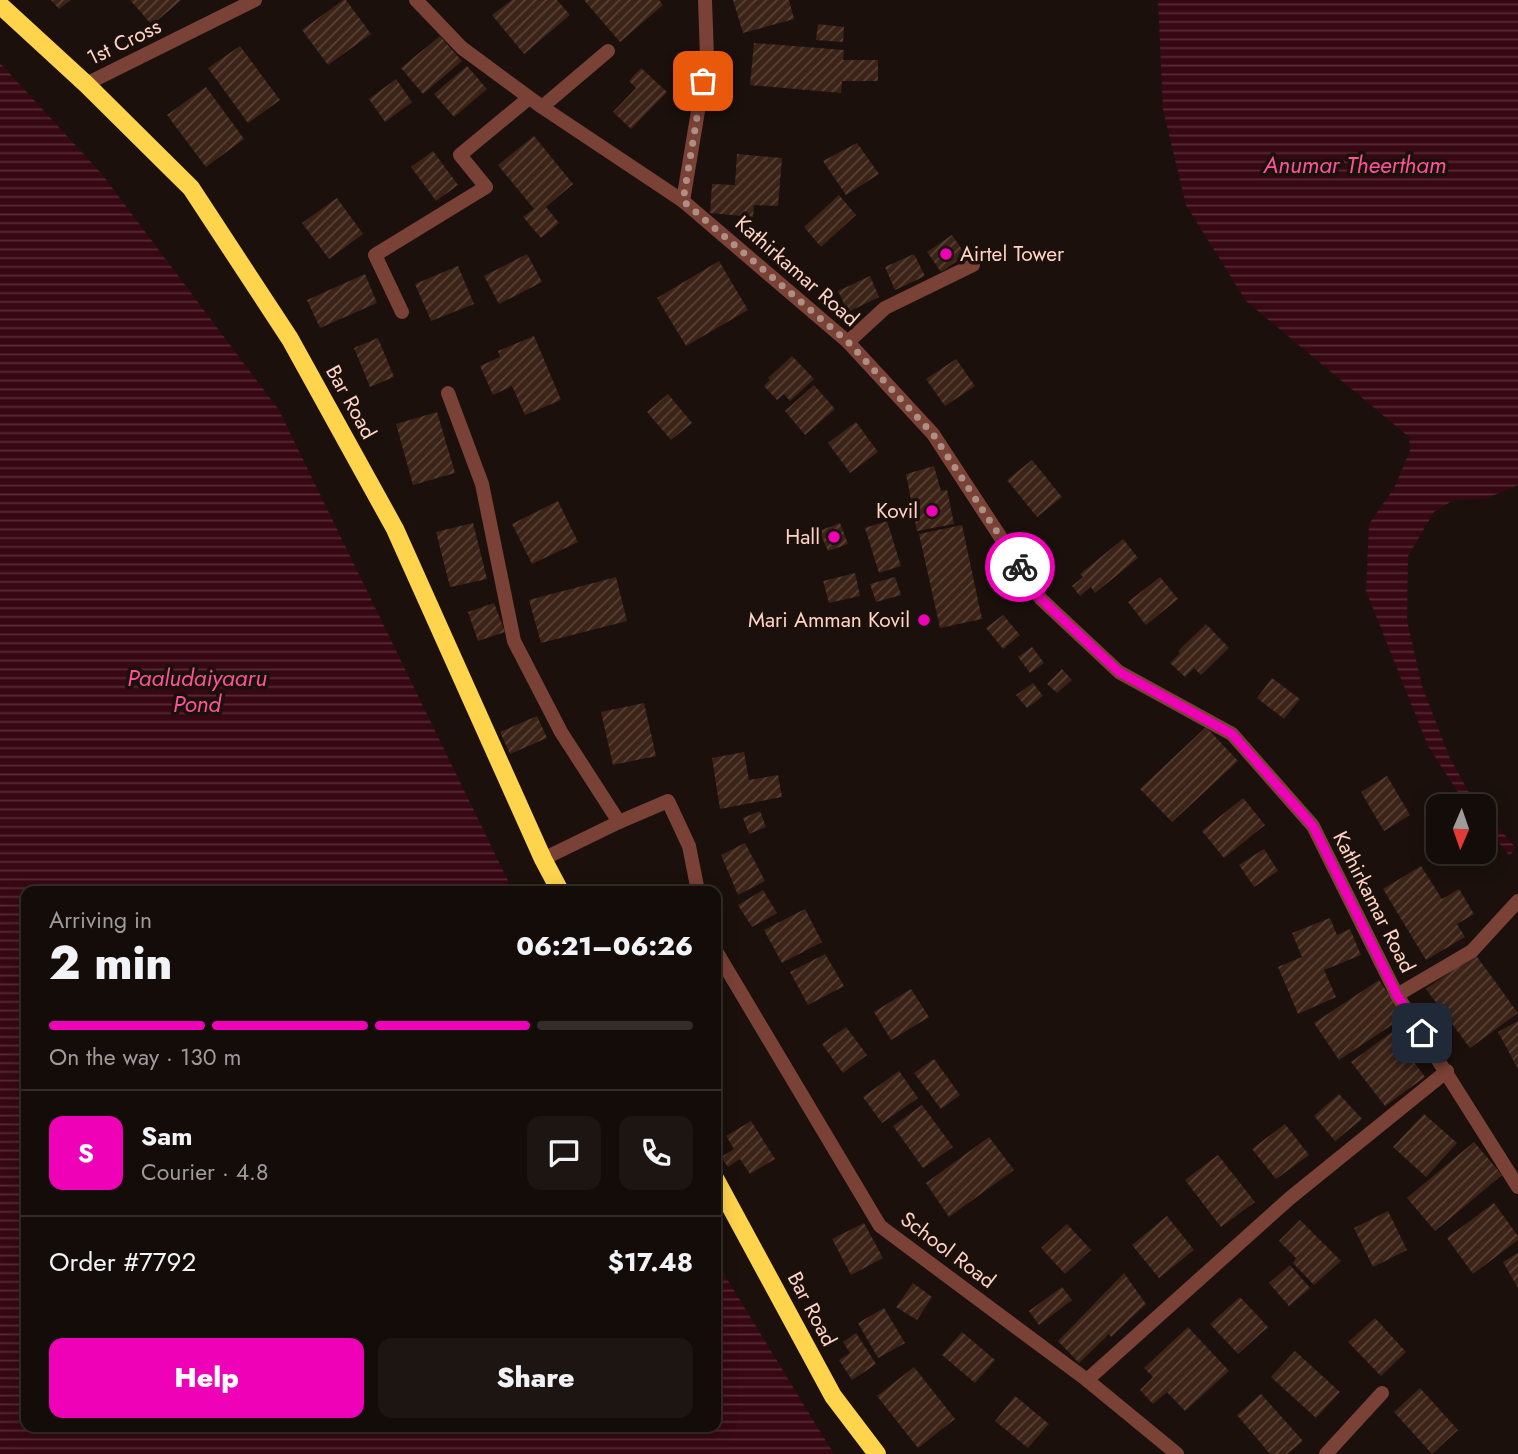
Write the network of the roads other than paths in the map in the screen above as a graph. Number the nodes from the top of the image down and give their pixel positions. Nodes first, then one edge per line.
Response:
1 (255, 0) edge
2 (416, 0) edge
3 (705, 0) edge
4 (0, 5) edge
5 (608, 51) dead end
6 (86, 84) junction
7 (529, 98) junction
8 (542, 107) junction
9 (683, 201) junction
10 (973, 265) dead end
11 (402, 312) dead end
12 (848, 342) junction
13 (448, 393) dead end
14 (619, 822) junction
15 (543, 859) junction
16 (557, 886) edge
17 (697, 886) edge
18 (1518, 901) edge
19 (721, 959) edge
20 (1397, 995) junction
21 (1447, 1072) junction
22 (1518, 1187) edge
23 (721, 1189) edge
24 (1087, 1380) junction
25 (1382, 1393) dead end
26 (877, 1454) edge
27 (1177, 1454) edge
28 (1326, 1454) edge

1 - 6 street, 1st Cross
2 - 7 street, Kathirkamar Road
3 - 9 street
4 - 6 main road, Bar Road
5 - 8 street
6 - 15 main road, Bar Road
7 - 8 street, Kathirkamar Road
7 - 11 street
8 - 9 street, Kathirkamar Road
9 - 12 street, Kathirkamar Road
10 - 12 street
12 - 20 street, Kathirkamar Road
13 - 14 street
14 - 15 street
14 - 17 street
15 - 16 main road, Bar Road
18 - 20 street
19 - 24 street, School Road
20 - 21 street, Kathirkamar Road
21 - 22 street, Kathirkamar Road
21 - 24 street
23 - 26 main road, Bar Road
24 - 27 street, School Road
25 - 28 street

